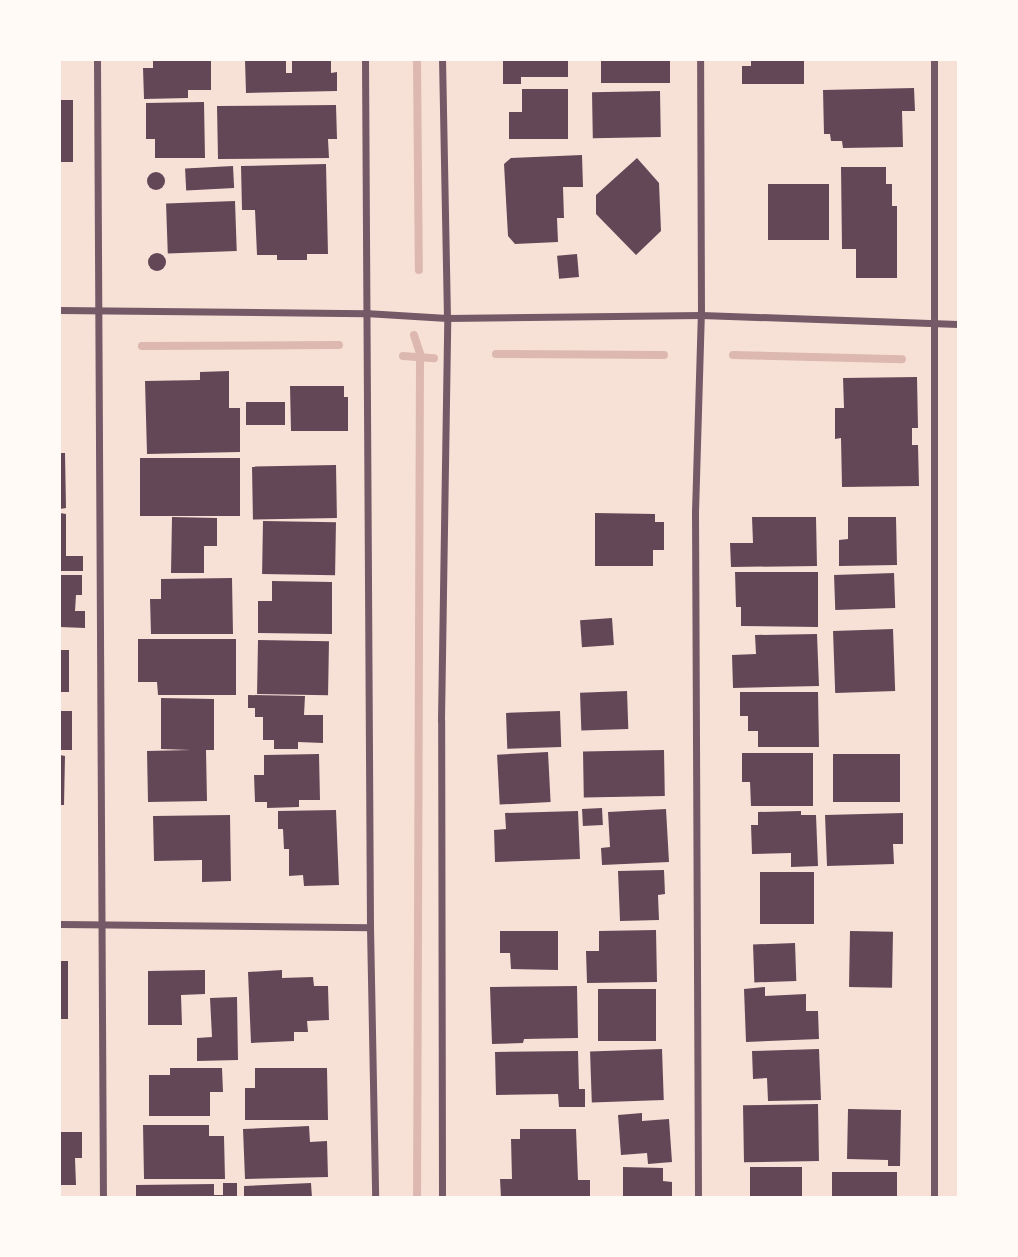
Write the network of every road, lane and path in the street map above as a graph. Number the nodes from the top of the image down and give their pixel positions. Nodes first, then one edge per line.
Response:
1 (97, 60) edge
2 (365, 60) edge
3 (442, 60) edge
4 (699, 60) edge
5 (934, 60) edge
6 (60, 310) edge
7 (98, 312) junction
8 (365, 313) junction
9 (701, 315) junction
10 (447, 318) junction
11 (936, 323) junction
12 (958, 324) edge
13 (60, 924) edge
14 (100, 924) junction
15 (370, 927) junction
16 (103, 1198) edge
17 (375, 1198) edge
18 (442, 1198) edge
19 (698, 1198) edge
20 (934, 1198) edge

1 - 7 street
2 - 8 street
3 - 10 street
4 - 9 street
5 - 11 street
6 - 7 street
7 - 8 street
7 - 14 street
8 - 10 street
8 - 15 street
9 - 10 street
9 - 11 street
9 - 19 street
10 - 18 street
11 - 12 street
11 - 20 street
13 - 14 street
14 - 15 street
14 - 16 street
15 - 17 street

